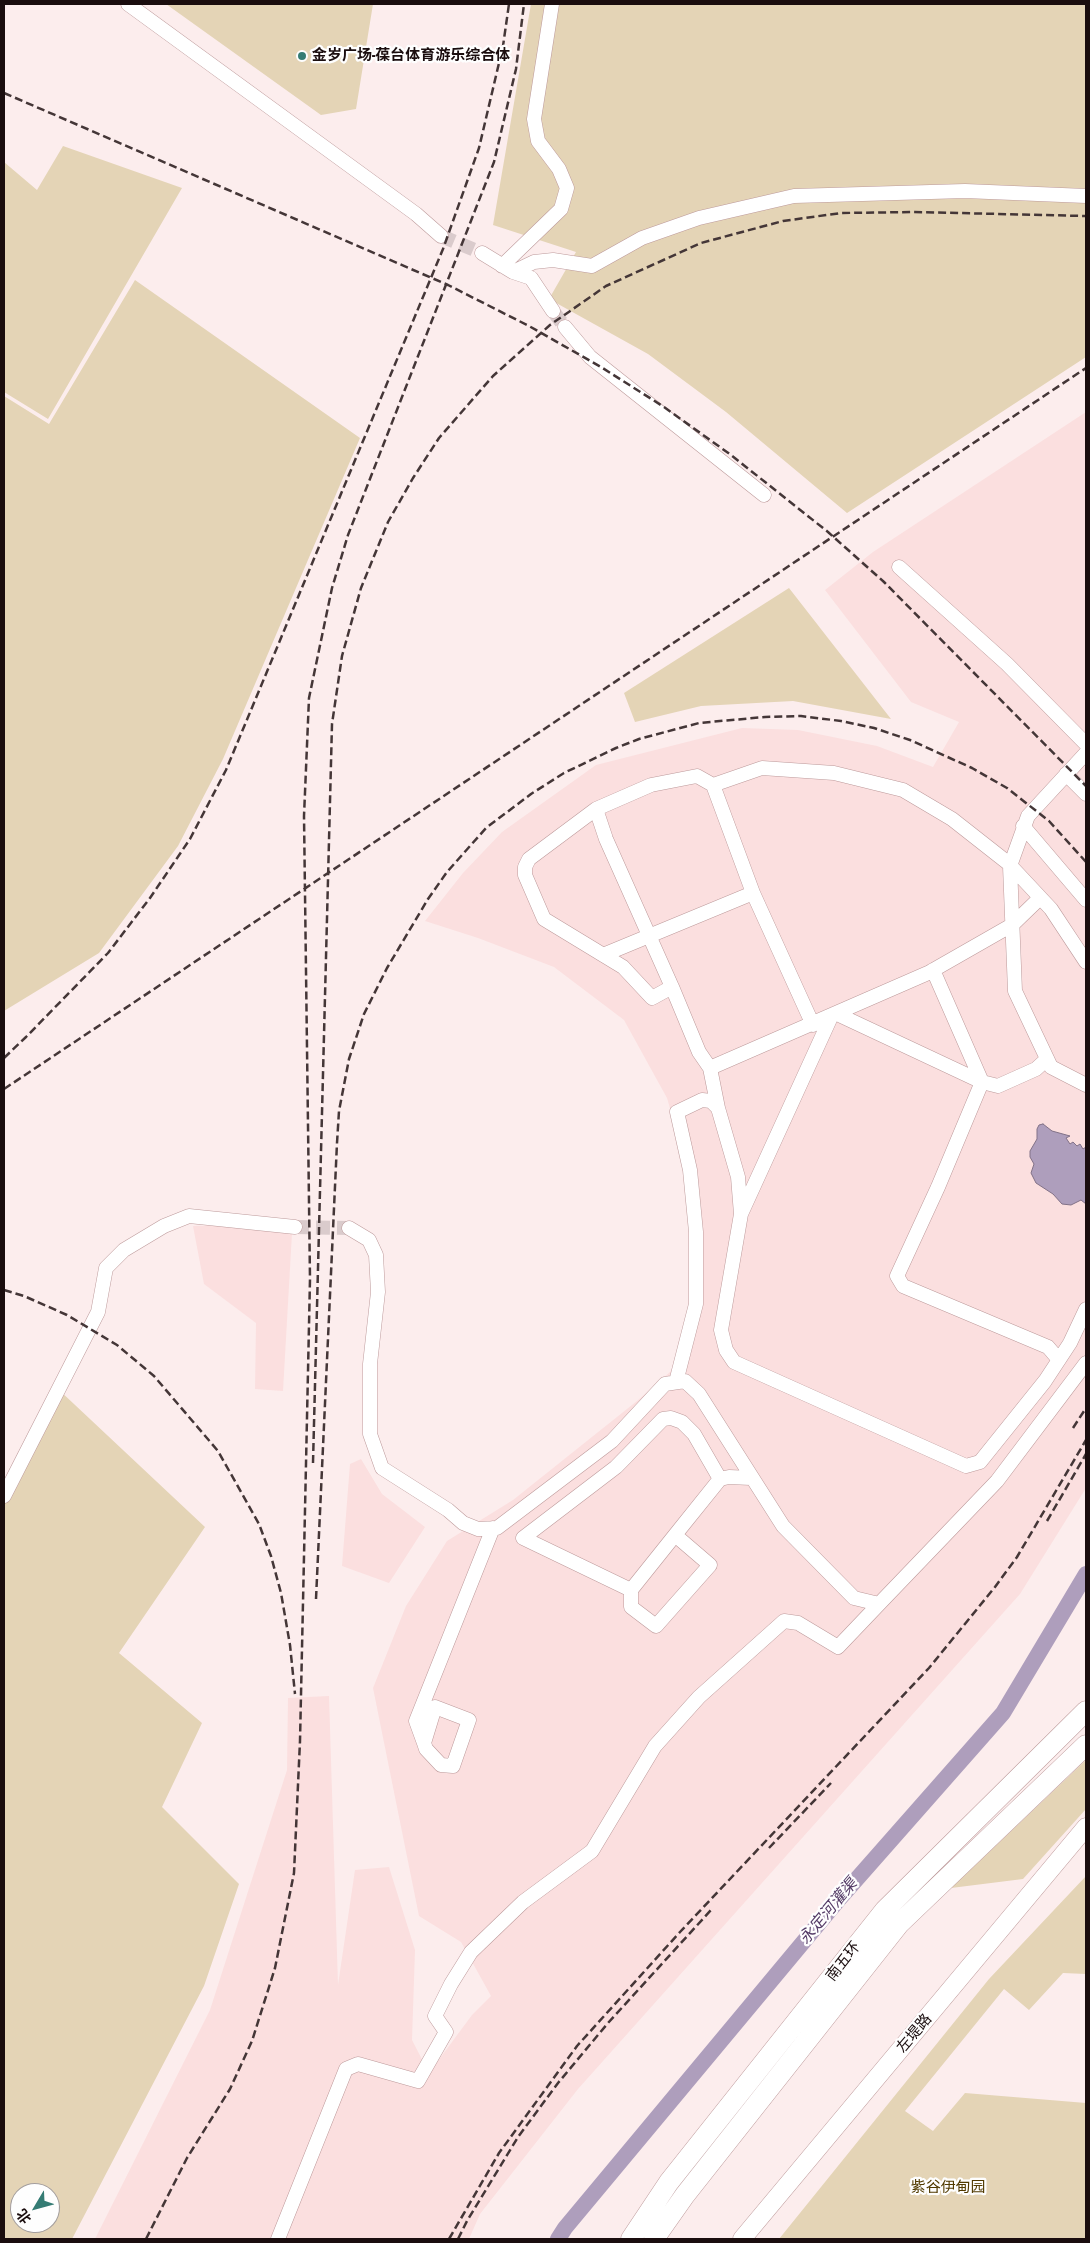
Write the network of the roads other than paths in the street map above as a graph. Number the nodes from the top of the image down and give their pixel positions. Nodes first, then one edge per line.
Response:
1 (128, 4) edge
2 (552, 4) edge
3 (1086, 196) edge
4 (440, 236) tunnel mouth
5 (482, 253) tunnel mouth
6 (508, 269) junction
7 (552, 311) tunnel mouth
8 (565, 327) tunnel mouth
9 (764, 495) dead end
10 (899, 567) dead end
11 (1086, 744) edge
12 (1086, 753) edge
13 (1066, 774) junction
14 (713, 785) junction
15 (1086, 794) edge
16 (596, 809) junction
17 (1023, 826) junction
18 (1010, 866) junction
19 (754, 893) junction
20 (1040, 898) junction
21 (1086, 900) edge
22 (1012, 924) junction
23 (649, 936) junction
24 (603, 955) junction
25 (1086, 962) edge
26 (933, 970) junction
27 (672, 987) junction
28 (834, 1015) junction
29 (813, 1025) junction
30 (1047, 1059) junction
31 (710, 1068) junction
32 (982, 1082) junction
33 (1086, 1085) edge
34 (718, 1108) junction
35 (741, 1214) junction
36 (296, 1227) tunnel mouth
37 (349, 1228) tunnel mouth
38 (1086, 1309) edge
39 (1059, 1360) junction
40 (1086, 1363) edge
41 (1045, 1381) junction
42 (676, 1382) junction
43 (1062, 1395) junction
44 (752, 1478) junction
45 (720, 1479) junction
46 (4, 1496) edge
47 (493, 1528) junction
48 (675, 1535) junction
49 (631, 1590) junction
50 (879, 1604) junction
51 (1086, 1711) edge
52 (424, 1743) dead end
53 (1086, 1745) edge
54 (1086, 1828) edge
55 (278, 2239) edge
56 (631, 2239) edge
57 (654, 2239) edge
58 (742, 2239) edge

1 - 4 street
2 - 6 street
3 - 6 street
5 - 6 street
6 - 7 street
8 - 9 street
10 - 11 street
12 - 13 street
13 - 15 street
13 - 17 street
14 - 16 street
14 - 18 street
14 - 19 street
16 - 23 street
16 - 24 street
17 - 18 street
17 - 21 street
18 - 20 street
18 - 22 street
19 - 23 street
19 - 29 street
20 - 22 street
20 - 25 street
22 - 26 street
22 - 30 street
23 - 24 street
23 - 27 street
24 - 27 street
26 - 28 street
26 - 32 street
27 - 31 street
28 - 29 street
28 - 32 street
28 - 35 street
29 - 31 street
30 - 32 street
30 - 33 street
31 - 34 street
32 - 39 street
34 - 35 street
34 - 42 street
35 - 41 street
36 - 46 street
37 - 47 street
38 - 39 street
39 - 41 street
40 - 43 street
41 - 43 street
42 - 44 street
42 - 47 street
43 - 50 street
44 - 45 street
44 - 50 street
45 - 48 street
45 - 49 street
47 - 52 street
48 - 49 street
48 - 49 street
50 - 55 street
51 - 56 highway, 南五环
53 - 57 highway, 南五环
54 - 58 main road, 左堤路

